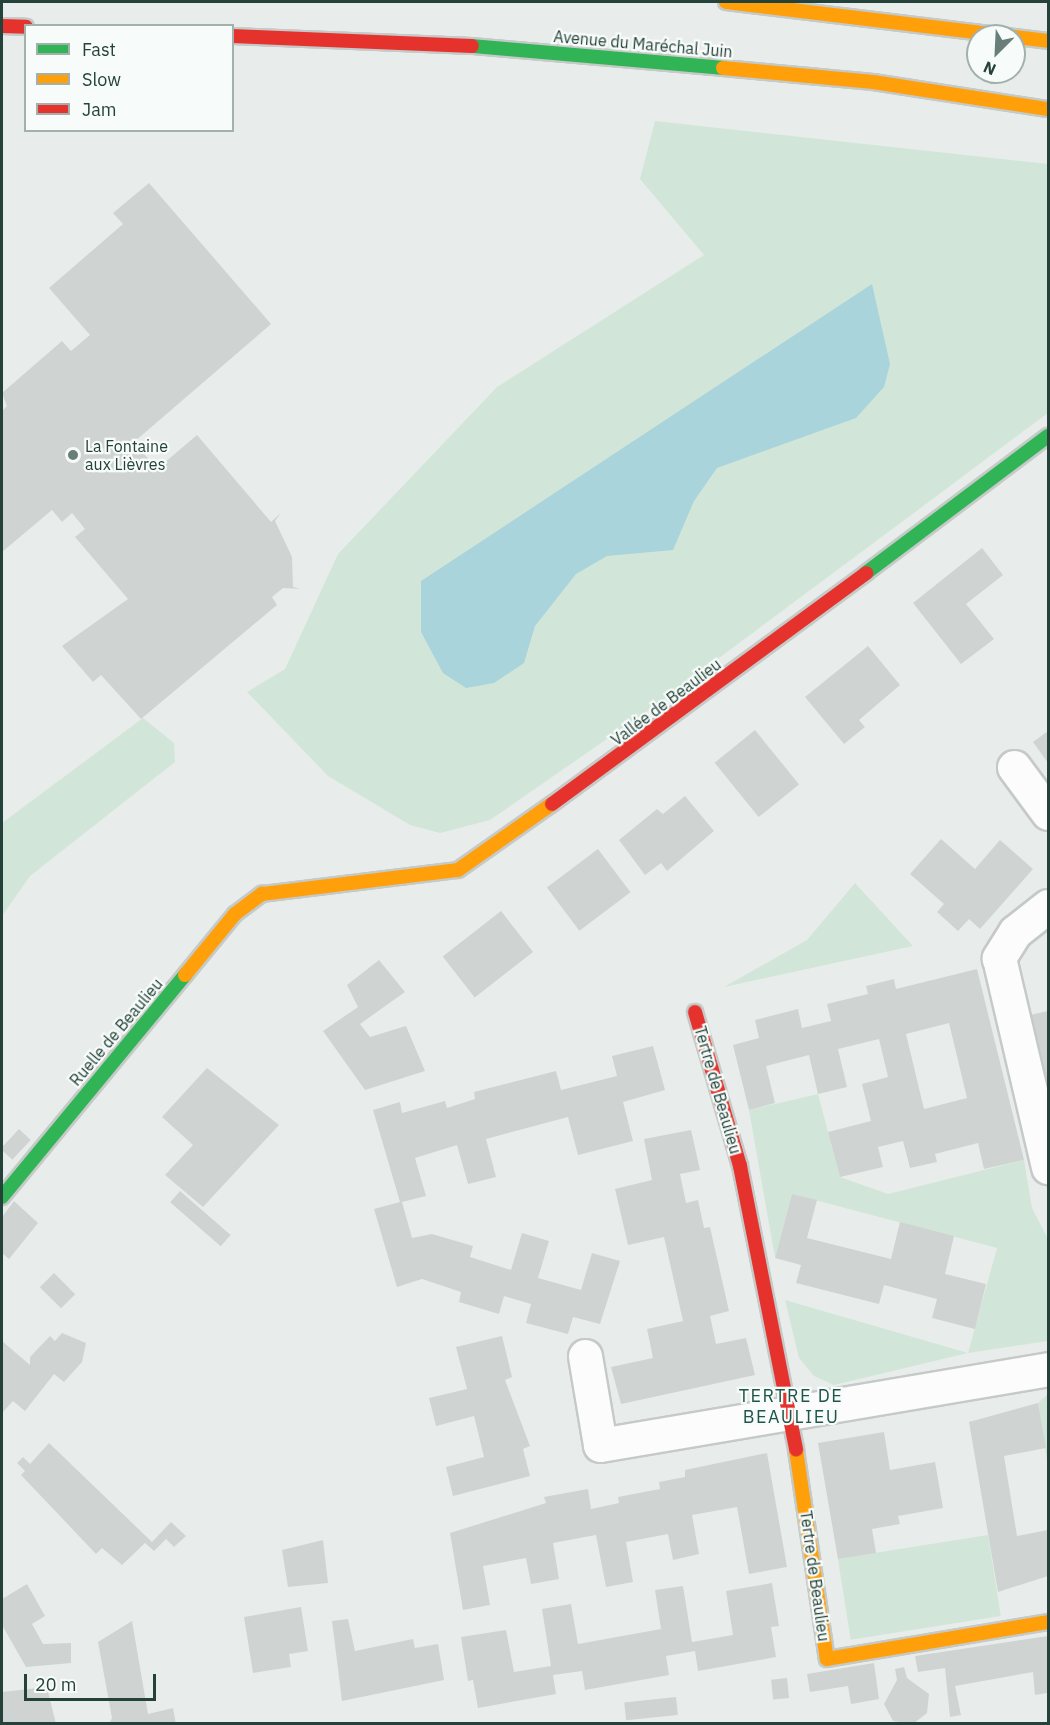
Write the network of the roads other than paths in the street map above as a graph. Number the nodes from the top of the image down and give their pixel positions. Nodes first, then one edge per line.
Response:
1 (726, 2) edge
2 (2, 26) edge
3 (24, 27) edge
4 (234, 36) edge
5 (1048, 41) edge
6 (1048, 109) edge
7 (1048, 436) edge
8 (1014, 768) dead end
9 (1048, 813) edge
10 (262, 894) joint
11 (1048, 906) edge
12 (695, 1012) dead end
13 (1048, 1167) edge
14 (2, 1197) edge
15 (585, 1356) dead end
16 (1048, 1369) edge
17 (791, 1414) junction
18 (1048, 1622) edge

1 - 5 street
2 - 3 street
4 - 6 street, Avenue du Maréchal Juin
7 - 10 street, Vallée de Beaulieu
8 - 9 street
10 - 14 street, Ruelle de Beaulieu
11 - 13 street
12 - 17 street, Tertre de Beaulieu
15 - 17 street
16 - 17 street
17 - 18 street, Tertre de Beaulieu

